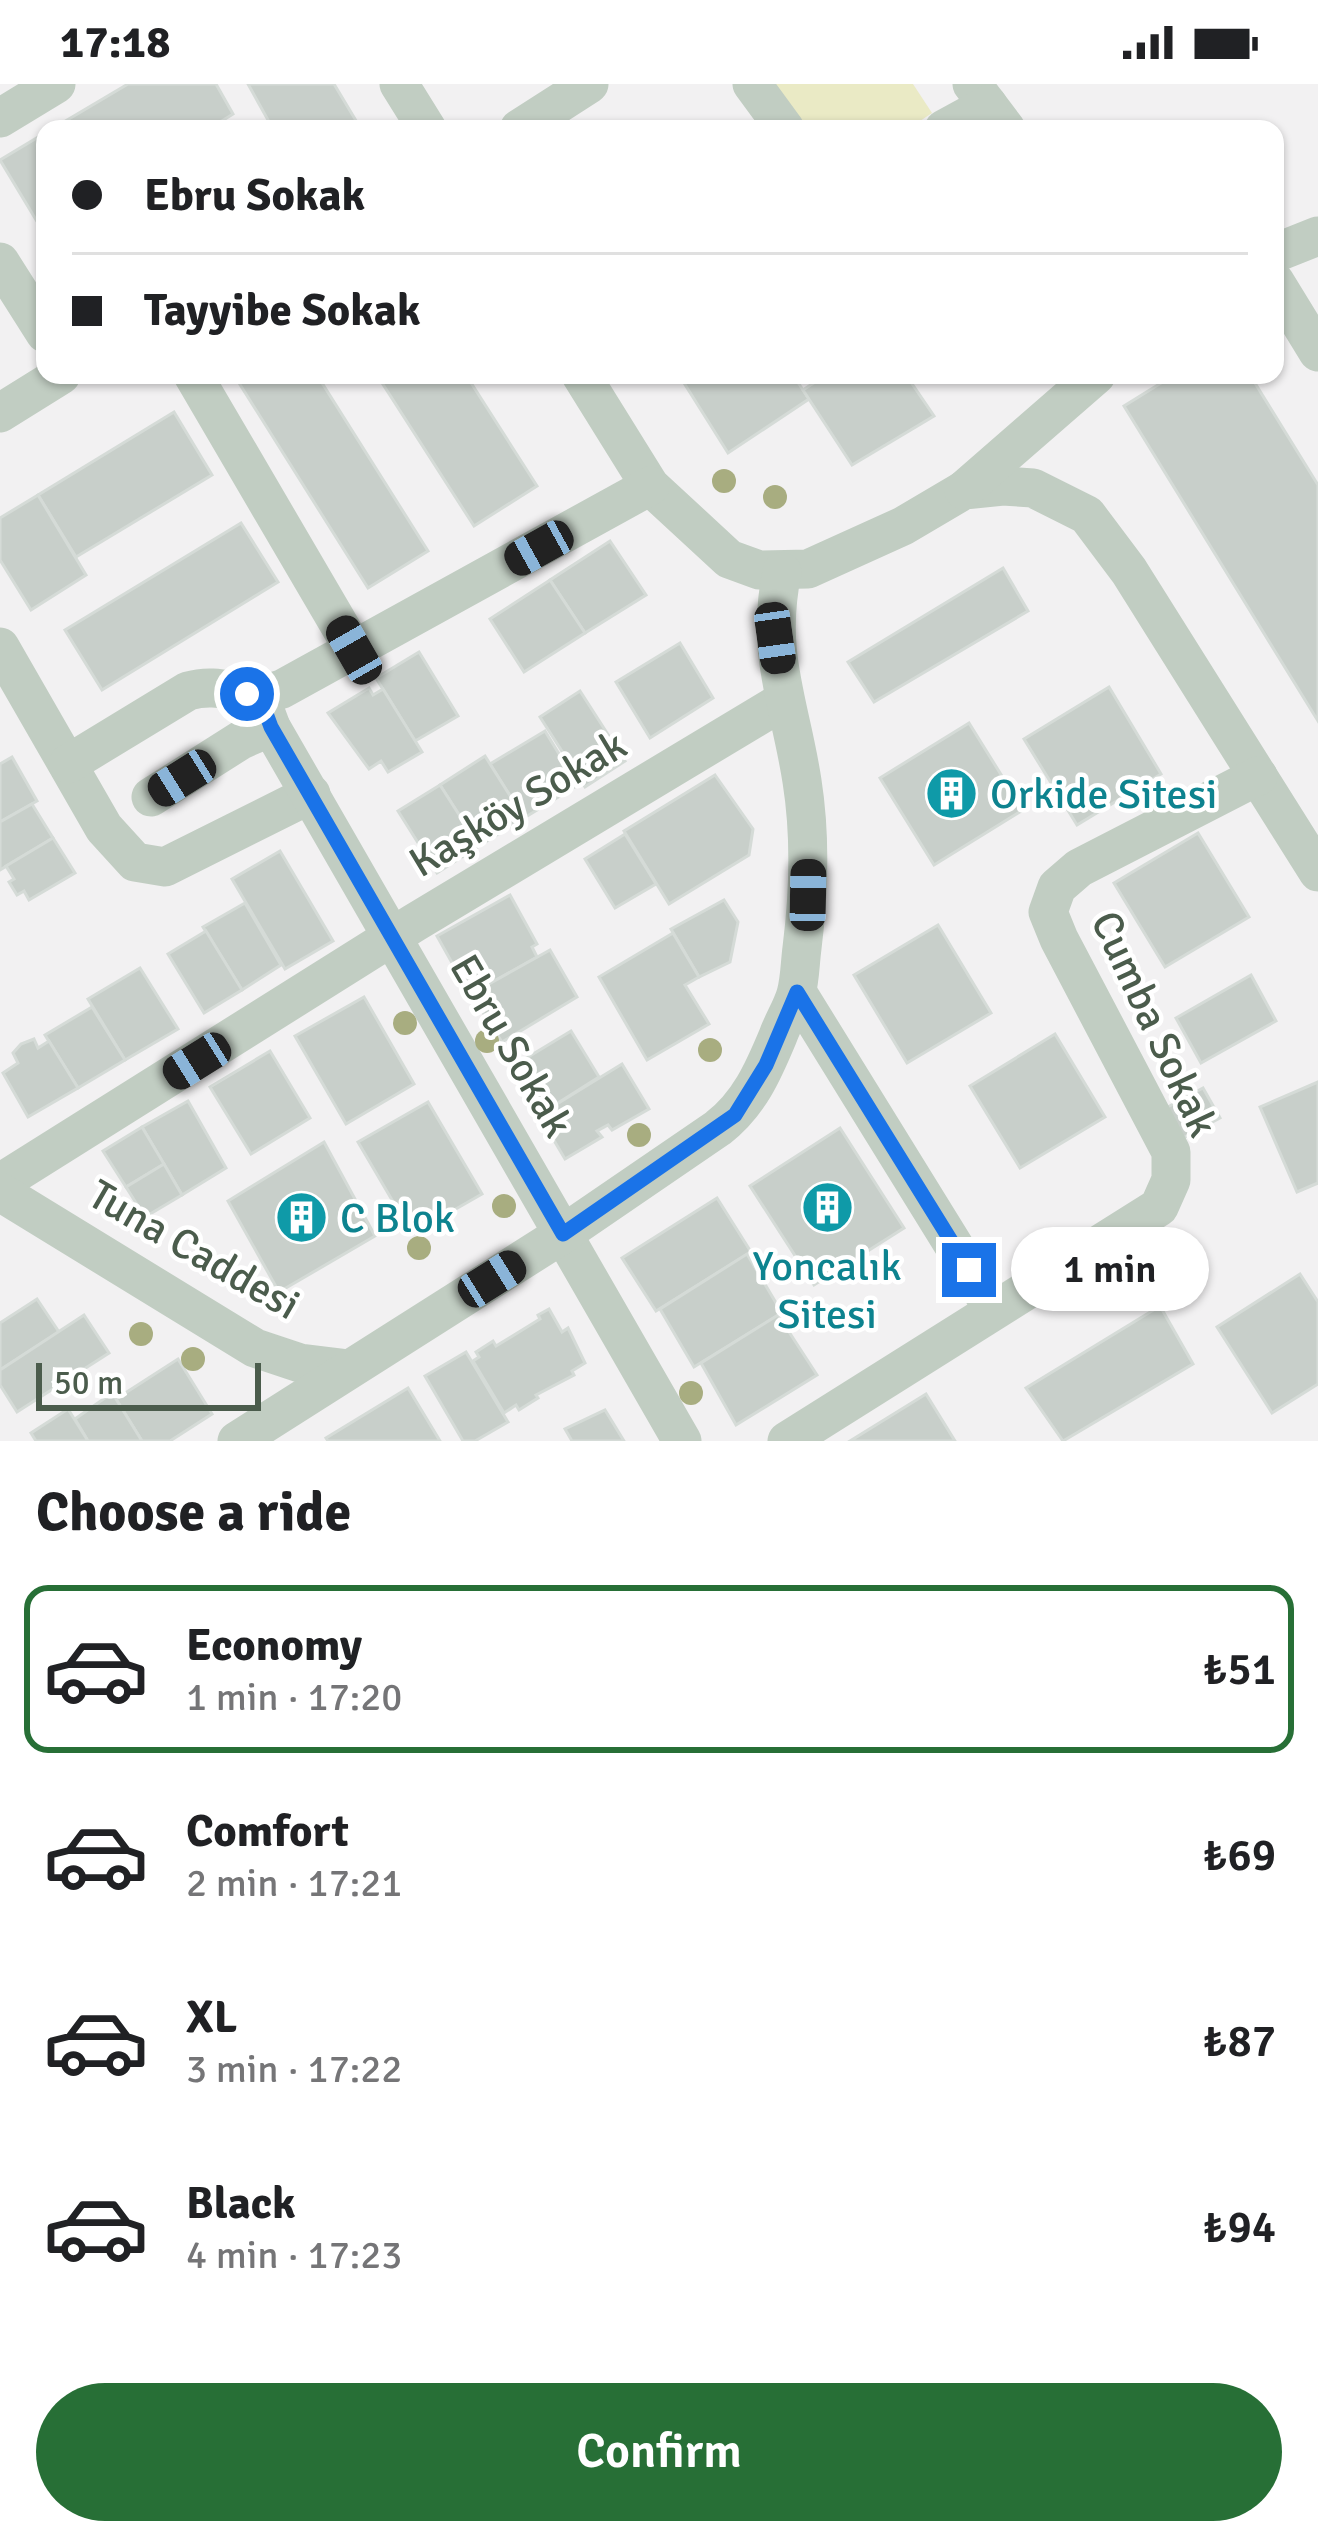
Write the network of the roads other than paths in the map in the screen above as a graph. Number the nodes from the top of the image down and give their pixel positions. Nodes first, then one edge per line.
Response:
1 (56, 84) edge
2 (399, 84) edge
3 (589, 84) edge
4 (752, 84) edge
5 (988, 106) edge
6 (0, 118) edge
7 (421, 120) edge
8 (533, 120) edge
9 (778, 120) edge
10 (961, 120) edge
11 (1318, 236) edge
12 (1284, 250) edge
13 (0, 262) edge
14 (1284, 296) edge
15 (36, 319) edge
16 (1318, 352) edge
17 (46, 384) edge
18 (198, 384) edge
19 (586, 384) edge
20 (1086, 384) edge
21 (0, 412) edge
22 (650, 486) junction
23 (964, 490) junction
24 (782, 572) junction
25 (0, 647) edge
26 (354, 650) junction
27 (783, 701) junction
28 (266, 712) junction
29 (68, 764) junction
30 (1258, 776) junction
31 (311, 794) junction
32 (152, 797) dead end
33 (1318, 872) edge
34 (394, 939) junction
35 (797, 992) junction
36 (0, 1188) edge
37 (563, 1234) junction
38 (993, 1309) junction
39 (349, 1369) junction
40 (237, 1441) edge
41 (682, 1441) edge
42 (787, 1441) edge

1 - 6 street
2 - 7 street
3 - 8 street
4 - 9 street
5 - 10 street
11 - 12 street
13 - 15 street
14 - 16 street
17 - 21 street
18 - 26 street
19 - 22 street
20 - 23 street
22 - 24 street
22 - 26 street
23 - 24 street
23 - 30 street
24 - 27 street
25 - 29 street
26 - 28 street
27 - 34 street, Kaşköy Sokak
27 - 35 street
28 - 29 street
28 - 31 street, Ebru Sokak
28 - 32 street
29 - 31 street
30 - 33 street
30 - 38 street, Cumba Sokak
31 - 34 street, Ebru Sokak
34 - 36 street, Kaşköy Sokak
34 - 37 street, Ebru Sokak
35 - 37 street
35 - 38 street
36 - 39 street, Tuna Caddesi
37 - 39 street
37 - 41 street, Ebru Sokak
38 - 42 street, Cumba Sokak
39 - 40 street

